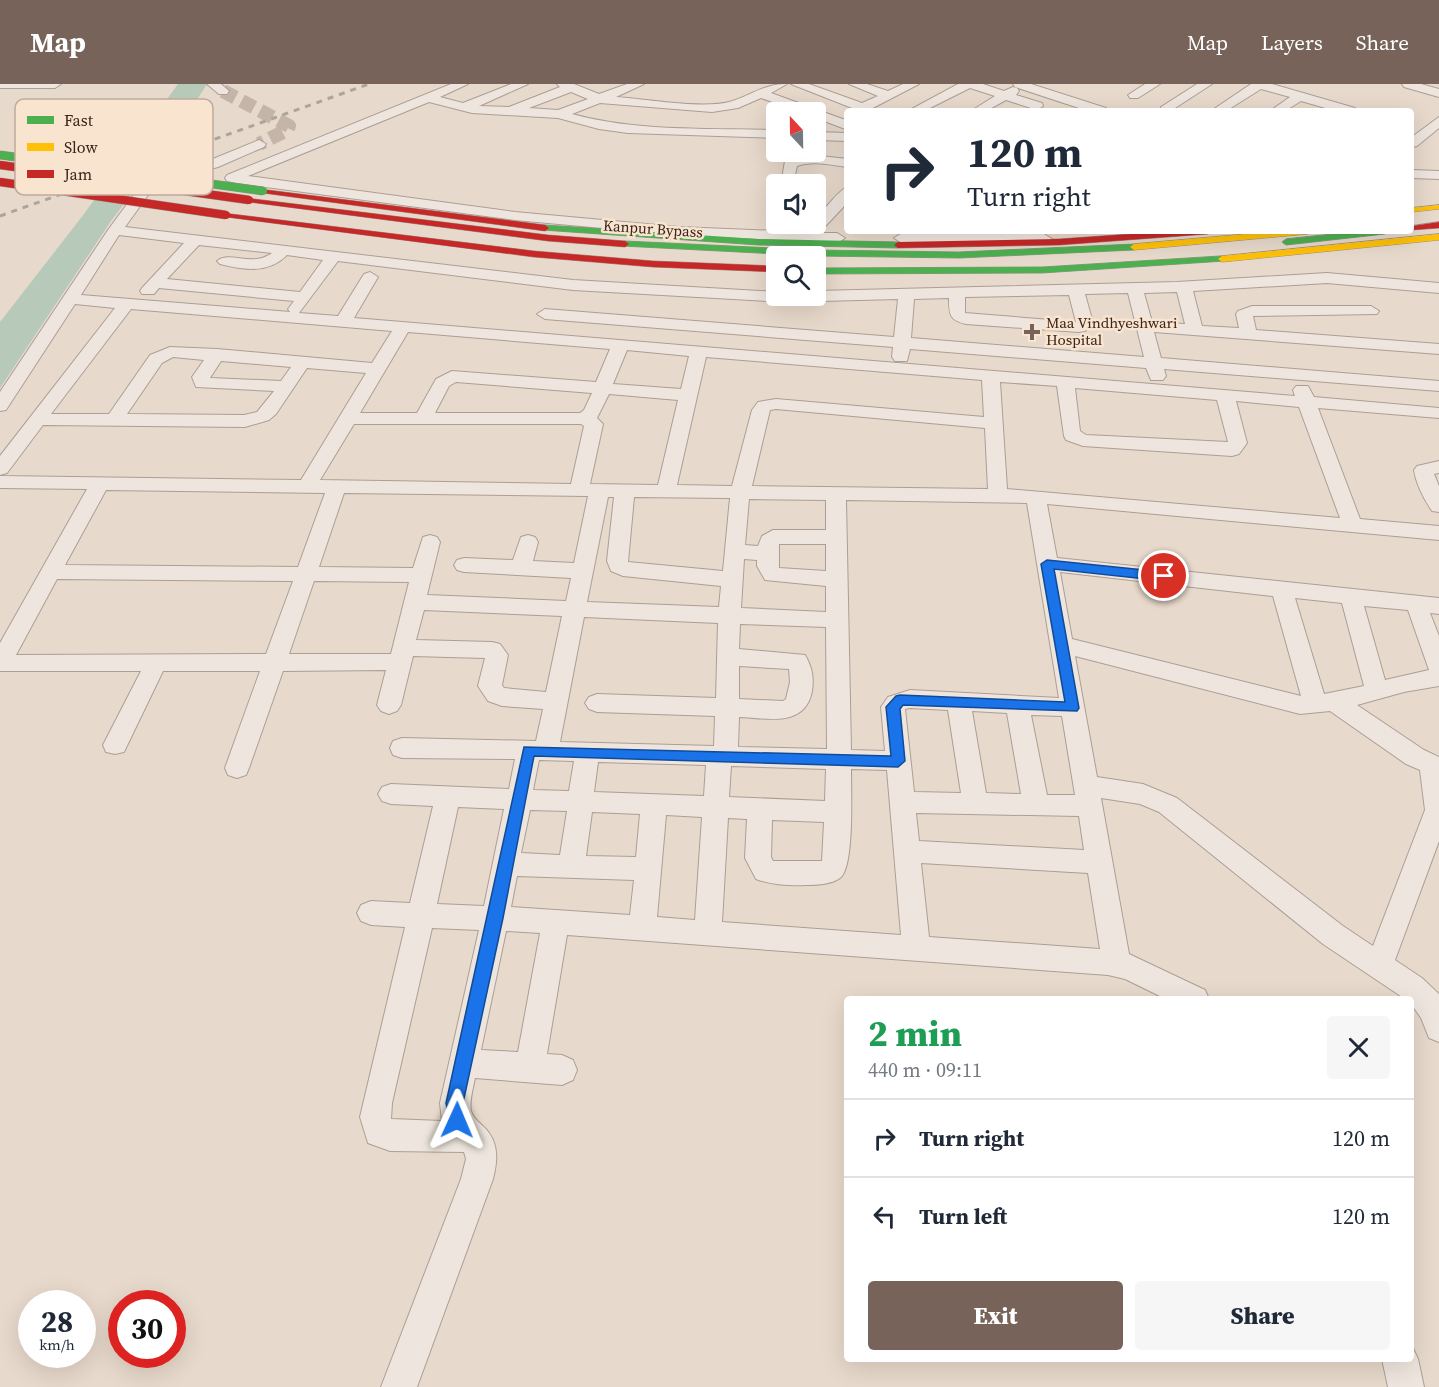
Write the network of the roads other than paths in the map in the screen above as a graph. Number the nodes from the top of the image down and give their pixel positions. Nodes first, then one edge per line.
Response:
1 (0, 84) edge
2 (55, 84) edge
3 (462, 84) edge
4 (522, 84) edge
5 (781, 84) edge
6 (797, 84) edge
7 (855, 84) edge
8 (912, 84) edge
9 (970, 84) edge
10 (1154, 84) edge
11 (1206, 84) edge
12 (1260, 84) edge
13 (1408, 84) edge
14 (630, 85) edge
15 (1021, 85) edge
16 (567, 86) edge
17 (1426, 86) edge
18 (760, 93) junction
19 (1439, 93) edge
20 (1005, 95) junction
21 (1134, 95) dead end
22 (889, 96) junction
23 (1300, 96) junction
24 (426, 97) junction
25 (600, 99) junction
26 (784, 102) edge
27 (461, 107) junction
28 (726, 107) junction
29 (1167, 107) dead end
30 (855, 108) edge
31 (864, 108) edge
32 (920, 108) edge
33 (982, 108) edge
34 (1036, 108) edge
35 (1092, 108) edge
36 (1222, 108) edge
37 (1281, 108) edge
38 (1337, 108) edge
39 (509, 112) junction
40 (559, 114) junction
41 (746, 116) dead end
42 (826, 117) edge
43 (843, 121) edge
44 (1439, 121) edge
45 (1418, 131) edge
46 (766, 134) edge
47 (826, 136) edge
48 (844, 137) edge
49 (1439, 138) edge
50 (259, 144) tunnel mouth
51 (0, 155) edge
52 (15, 157) edge
53 (844, 163) edge
54 (213, 164) edge
55 (0, 165) edge
56 (15, 167) edge
57 (0, 173) edge
58 (788, 174) edge
59 (1414, 174) edge
60 (15, 175) edge
61 (213, 176) edge
62 (1439, 176) edge
63 (232, 178) junction
64 (0, 182) edge
65 (15, 184) edge
66 (213, 184) edge
67 (89, 195) edge
68 (141, 195) edge
69 (166, 195) edge
70 (213, 195) edge
71 (844, 196) edge
72 (1439, 207) edge
73 (1414, 210) edge
74 (1439, 217) edge
75 (1414, 220) edge
76 (1439, 225) edge
77 (1414, 228) edge
78 (115, 230) junction
79 (1176, 234) edge
80 (1275, 234) edge
81 (1357, 234) edge
82 (810, 237) junction
83 (1439, 237) edge
84 (195, 240) junction
85 (1058, 242) junction
86 (240, 245) junction
87 (283, 251) junction
88 (333, 257) junction
89 (766, 259) edge
90 (826, 262) edge
91 (766, 269) edge
92 (826, 271) edge
93 (370, 277) dead end
94 (1352, 280) junction
95 (156, 283) junction
96 (559, 283) junction
97 (1184, 287) junction
98 (1433, 287) edge
99 (1135, 288) junction
100 (1076, 290) junction
101 (957, 293) junction
102 (906, 294) junction
103 (304, 297) junction
104 (70, 299) junction
105 (132, 304) junction
106 (1439, 304) edge
107 (1371, 311) junction
108 (545, 314) junction
109 (290, 317) junction
110 (344, 321) junction
111 (403, 326) junction
112 (1144, 326) junction
113 (1195, 329) junction
114 (1248, 334) junction
115 (1272, 336) junction
116 (532, 337) junction
117 (902, 343) junction
118 (621, 344) junction
119 (1393, 345) junction
120 (1439, 349) edge
121 (699, 350) junction
122 (217, 354) junction
123 (1153, 361) junction
124 (303, 362) junction
125 (901, 367) junction
126 (377, 369) junction
127 (1290, 373) junction
128 (991, 375) junction
129 (1065, 381) junction
130 (286, 386) junction
131 (1439, 386) edge
132 (602, 388) junction
133 (1160, 389) junction
134 (689, 395) junction
135 (1225, 395) junction
136 (1307, 402) junction
137 (0, 406) edge
138 (1439, 413) edge
139 (348, 418) junction
140 (114, 419) junction
141 (423, 419) junction
142 (584, 419) junction
143 (38, 420) junction
144 (994, 423) junction
145 (1427, 464) edge
146 (0, 469) edge
147 (0, 482) edge
148 (100, 483) junction
149 (307, 486) junction
150 (337, 486) junction
151 (589, 490) junction
152 (626, 490) junction
153 (666, 491) junction
154 (740, 493) junction
155 (836, 494) junction
156 (998, 496) junction
157 (1036, 497) junction
158 (1439, 506) edge
159 (1352, 524) junction
160 (1439, 533) edge
161 (836, 537) junction
162 (430, 542) dead end
163 (528, 542) dead end
164 (734, 552) junction
165 (768, 553) junction
166 (1047, 564) junction
167 (464, 565) dead end
168 (521, 568) junction
169 (583, 571) junction
170 (50, 572) junction
171 (306, 574) junction
172 (422, 575) junction
173 (733, 575) junction
174 (837, 579) junction
175 (1281, 589) junction
176 (1351, 597) junction
177 (414, 602) junction
178 (1416, 603) junction
179 (1439, 606) edge
180 (573, 609) junction
181 (729, 615) junction
182 (837, 620) junction
183 (1062, 645) junction
184 (401, 655) junction
185 (2, 657) edge
186 (728, 657) junction
187 (274, 662) junction
188 (156, 663) junction
189 (1439, 668) edge
190 (1439, 677) edge
191 (1377, 691) junction
192 (555, 701) junction
193 (959, 702) junction
194 (597, 703) dead end
195 (1324, 704) junction
196 (389, 705) dead end
197 (1017, 705) junction
198 (727, 707) junction
199 (1072, 708) junction
200 (115, 745) dead end
201 (402, 748) dead end
202 (537, 751) junction
203 (587, 752) junction
204 (722, 756) junction
205 (839, 759) junction
206 (898, 761) junction
207 (1435, 766) edge
208 (237, 768) dead end
209 (391, 794) dead end
210 (448, 796) junction
211 (1088, 796) junction
212 (519, 799) junction
213 (580, 802) junction
214 (902, 802) junction
215 (975, 804) junction
216 (654, 805) junction
217 (1036, 805) junction
218 (716, 807) junction
219 (760, 809) junction
220 (837, 812) junction
221 (907, 851) junction
222 (1099, 862) junction
223 (506, 864) junction
224 (572, 867) junction
225 (648, 869) junction
226 (371, 913) dead end
227 (421, 916) junction
228 (495, 918) junction
229 (556, 922) junction
230 (642, 928) junction
231 (708, 933) junction
232 (916, 948) junction
233 (1117, 964) junction
234 (1379, 965) junction
235 (1189, 996) edge
236 (1437, 1018) edge
237 (463, 1063) junction
238 (530, 1068) junction
239 (562, 1070) dead end
240 (470, 1137) junction
241 (1401, 1362) edge
242 (399, 1387) edge
243 (1406, 1387) edge

1 - 2 street
3 - 24 street
4 - 27 street
5 - 18 street
6 - 30 street
7 - 22 street
8 - 22 street
9 - 20 street
9 - 32 street
10 - 21 street
11 - 29 street
12 - 23 street
12 - 36 street
13 - 17 street
14 - 25 street
15 - 20 street
15 - 35 street
16 - 25 street
16 - 39 street
17 - 19 street
18 - 26 street
18 - 28 street
20 - 33 street
20 - 34 street
22 - 31 street
23 - 37 street
23 - 38 street
24 - 27 street
24 - 63 street
25 - 28 street
25 - 40 street
27 - 39 street
28 - 41 street
39 - 40 street
40 - 46 street
42 - 43 street
44 - 45 street
45 - 49 street
47 - 48 street
50 - 54 street
51 - 52 main road, bridge
53 - 58 street
55 - 56 main road, Kanpur Bypass, bridge
57 - 60 main road, Kanpur Bypass
59 - 62 street
61 - 63 street
63 - 82 street
64 - 65 main road, bridge
66 - 85 main road, bridge
67 - 91 main road, bridge
68 - 78 street
69 - 89 main road, Kanpur Bypass
70 - 80 main road, Kanpur Bypass, bridge
71 - 82 street
72 - 73 main road
74 - 75 main road
76 - 77 main road
78 - 84 street
78 - 104 street
79 - 85 main road
81 - 90 main road
82 - 85 street
83 - 92 main road
84 - 86 street
84 - 95 street
86 - 87 street
86 - 87 street
87 - 88 street
88 - 96 street
88 - 103 street
93 - 110 street
94 - 97 street
94 - 98 street
94 - 107 street
95 - 103 street
95 - 105 street
96 - 102 street
96 - 108 street
97 - 99 street
97 - 113 street
98 - 106 street
99 - 100 street
99 - 112 street
100 - 101 street
100 - 101 street
101 - 102 street
102 - 117 street
103 - 109 street
104 - 105 street
104 - 137 street
105 - 109 street
105 - 143 street
107 - 114 street
107 - 119 street
108 - 116 street
108 - 117 street
109 - 110 street
110 - 111 street
111 - 116 street
111 - 126 street
112 - 113 street
112 - 123 street
113 - 114 street
114 - 115 street
115 - 119 street
115 - 127 street
116 - 118 street
117 - 123 street
117 - 125 street
118 - 121 street
118 - 132 street
119 - 120 street
121 - 125 street
121 - 134 street
122 - 124 street
122 - 130 street
122 - 140 street
123 - 127 street
123 - 133 street
124 - 126 street
124 - 130 street
125 - 128 street
126 - 139 street
127 - 131 street
127 - 136 street
128 - 129 street
128 - 144 street
129 - 133 street
129 - 135 street
130 - 140 street
132 - 134 street
132 - 141 street
132 - 142 street
133 - 135 street
134 - 153 street
135 - 136 street
136 - 138 street
136 - 159 street
139 - 141 street
139 - 149 street
140 - 143 street
141 - 142 street
142 - 151 street
143 - 146 street
144 - 154 street
144 - 156 street
145 - 158 street
147 - 148 street
148 - 149 street
148 - 170 street
149 - 150 street
150 - 151 street
150 - 171 street
151 - 152 street
151 - 169 street
152 - 153 street
152 - 173 street
153 - 154 street
154 - 155 street
154 - 164 street
155 - 156 street
155 - 161 street
156 - 157 street
157 - 159 street
157 - 166 street
159 - 160 street
161 - 165 street
161 - 174 street
162 - 172 street
163 - 168 street
164 - 165 street
164 - 173 street
165 - 174 street
166 - 175 street
166 - 183 street
167 - 168 street
168 - 169 street
169 - 180 street
170 - 171 street
170 - 185 street
171 - 172 street
171 - 187 street
172 - 177 street
173 - 181 street
174 - 182 street
175 - 176 street
175 - 195 street
176 - 178 street
176 - 191 street
177 - 180 street
177 - 184 street
178 - 179 street
178 - 189 street
180 - 181 street
180 - 192 street
181 - 182 street
181 - 186 street
182 - 205 street
183 - 195 street
183 - 199 street
184 - 187 street
184 - 192 street
184 - 196 street
185 - 188 street
186 - 198 street
186 - 198 street
187 - 188 street
187 - 208 street
188 - 200 street
190 - 191 street
191 - 195 street
192 - 202 street
193 - 197 street
193 - 206 street
193 - 215 street
194 - 198 street
195 - 207 street
197 - 199 street
197 - 217 street
198 - 204 street
199 - 211 street
201 - 202 street
202 - 203 street
202 - 212 street
203 - 204 street
203 - 213 street
204 - 205 street
204 - 218 street
205 - 206 street
205 - 220 street
206 - 214 street
207 - 234 street
209 - 210 street
210 - 212 street
210 - 227 street
211 - 217 street
211 - 222 street
211 - 234 street
212 - 213 street
212 - 223 street
213 - 216 street
213 - 224 street
214 - 215 street
214 - 221 street
215 - 217 street
216 - 218 street
216 - 225 street
218 - 219 street
218 - 231 street
219 - 220 street
219 - 220 street
221 - 222 street
221 - 232 street
222 - 233 street
223 - 224 street
223 - 228 street
224 - 225 street
225 - 230 street
226 - 227 street
227 - 228 street
227 - 240 street
228 - 229 street
228 - 237 street
229 - 230 street
229 - 238 street
230 - 231 street
231 - 232 street
232 - 233 street
233 - 235 street
234 - 236 street
237 - 238 street
237 - 240 street
238 - 239 street
240 - 242 street
241 - 243 street

